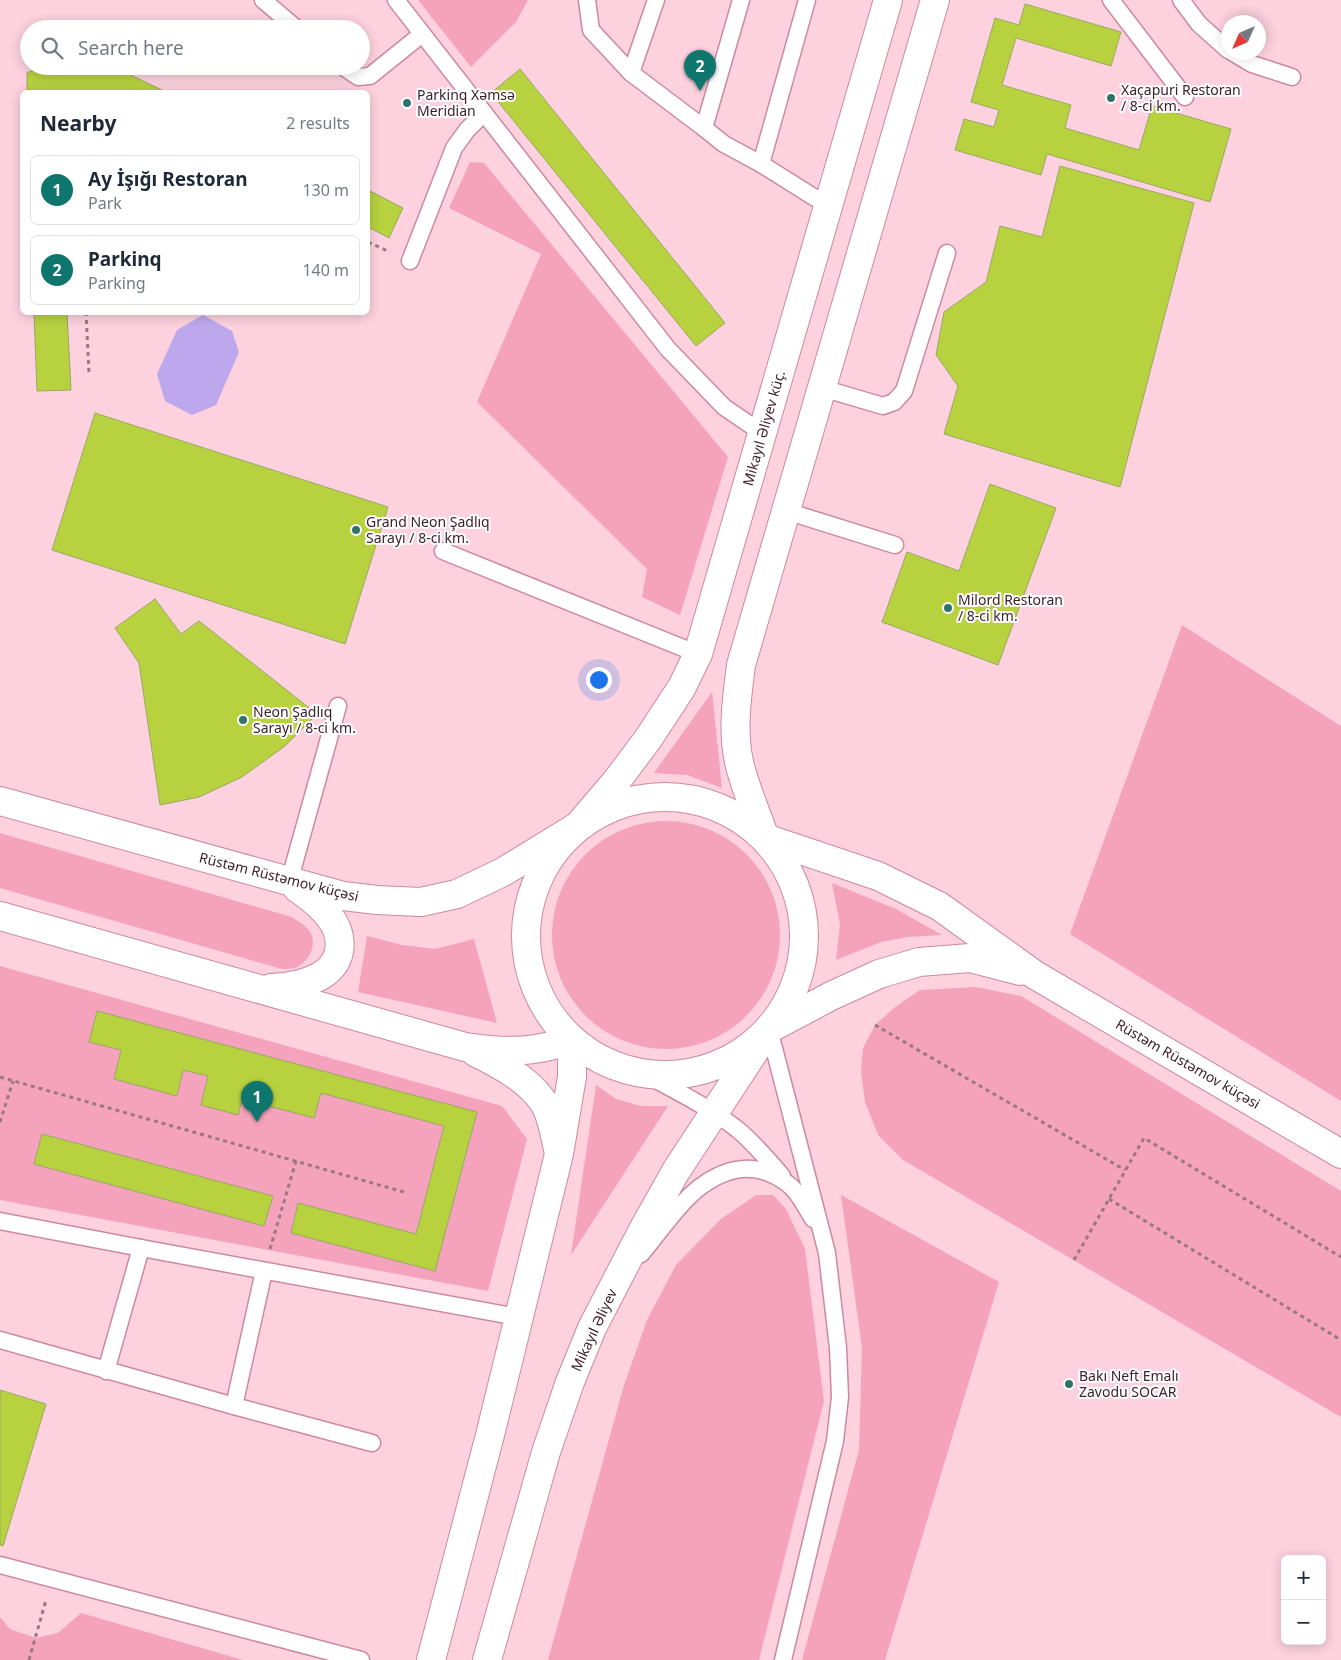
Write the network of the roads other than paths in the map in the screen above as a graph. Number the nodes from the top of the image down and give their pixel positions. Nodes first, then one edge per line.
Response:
1 (263, 0) edge
2 (396, 0) edge
3 (587, 0) edge
4 (656, 0) edge
5 (741, 0) edge
6 (807, 0) edge
7 (888, 0) edge
8 (934, 0) edge
9 (1111, 0) edge
10 (1181, 0) edge
11 (286, 20) edge
12 (422, 34) junction
13 (1221, 44) edge
14 (1245, 60) edge
15 (631, 73) junction
16 (355, 75) edge
17 (1292, 77) dead end
18 (1185, 97) dead end
19 (484, 112) junction
20 (704, 128) junction
21 (762, 164) junction
22 (828, 206) junction
23 (947, 253) dead end
24 (410, 261) dead end
25 (822, 388) junction
26 (762, 433) junction
27 (786, 511) junction
28 (895, 545) dead end
29 (443, 551) dead end
30 (698, 654) junction
31 (338, 706) dead end
32 (0, 802) edge
33 (578, 826) junction
34 (765, 838) junction
35 (289, 882) junction
36 (0, 916) edge
37 (1035, 975) junction
38 (257, 988) junction
39 (769, 1029) junction
40 (572, 1040) junction
41 (465, 1046) junction
42 (645, 1074) junction
43 (713, 1112) junction
44 (559, 1154) junction
45 (1341, 1154) edge
46 (789, 1184) junction
47 (0, 1220) edge
48 (141, 1248) junction
49 (827, 1253) junction
50 (264, 1271) junction
51 (616, 1283) junction
52 (518, 1317) junction
53 (0, 1340) edge
54 (106, 1371) junction
55 (234, 1406) junction
56 (372, 1443) dead end
57 (0, 1565) edge
58 (362, 1660) edge
59 (431, 1660) edge
60 (487, 1660) edge
61 (783, 1660) edge

1 - 11 lane
2 - 12 lane
3 - 15 lane
4 - 15 lane
5 - 20 lane
6 - 21 lane
7 - 22 main road, Mikayıl Əliyev küç.
8 - 25 main road
9 - 18 lane
10 - 13 lane
12 - 16 lane
12 - 19 lane
14 - 17 lane
15 - 20 lane
19 - 24 lane
19 - 26 lane
20 - 21 lane
21 - 22 lane
22 - 26 main road, Mikayıl Əliyev küç.
23 - 25 lane
25 - 27 main road
26 - 30 main road, Mikayıl Əliyev küç.
27 - 28 lane
27 - 34 main road
29 - 30 lane
30 - 33 main road, Mikayıl Əliyev küç.
31 - 35 lane
32 - 35 main road, Rüstəm Rüstəmov küçəsi
33 - 34 main road
33 - 35 main road, Rüstəm Rüstəmov küçəsi
33 - 40 main road
34 - 37 main road
34 - 39 main road
35 - 38 main road
36 - 38 main road
37 - 39 main road
37 - 45 main road, Rüstəm Rüstəmov küçəsi
38 - 41 main road
39 - 42 main road
39 - 43 main road, Mikayıl Əliyev
39 - 49 lane
40 - 41 main road
40 - 42 main road
40 - 44 main road
41 - 44 main road
42 - 43 lane
43 - 46 lane
43 - 51 main road, Mikayıl Əliyev
44 - 52 main road
46 - 49 lane
46 - 51 lane
47 - 48 lane
48 - 50 lane
48 - 54 lane
49 - 61 lane
50 - 52 lane
50 - 55 lane
51 - 60 main road, Mikayıl Əliyev
52 - 59 main road
53 - 54 lane
54 - 55 lane
55 - 56 lane
57 - 58 lane

